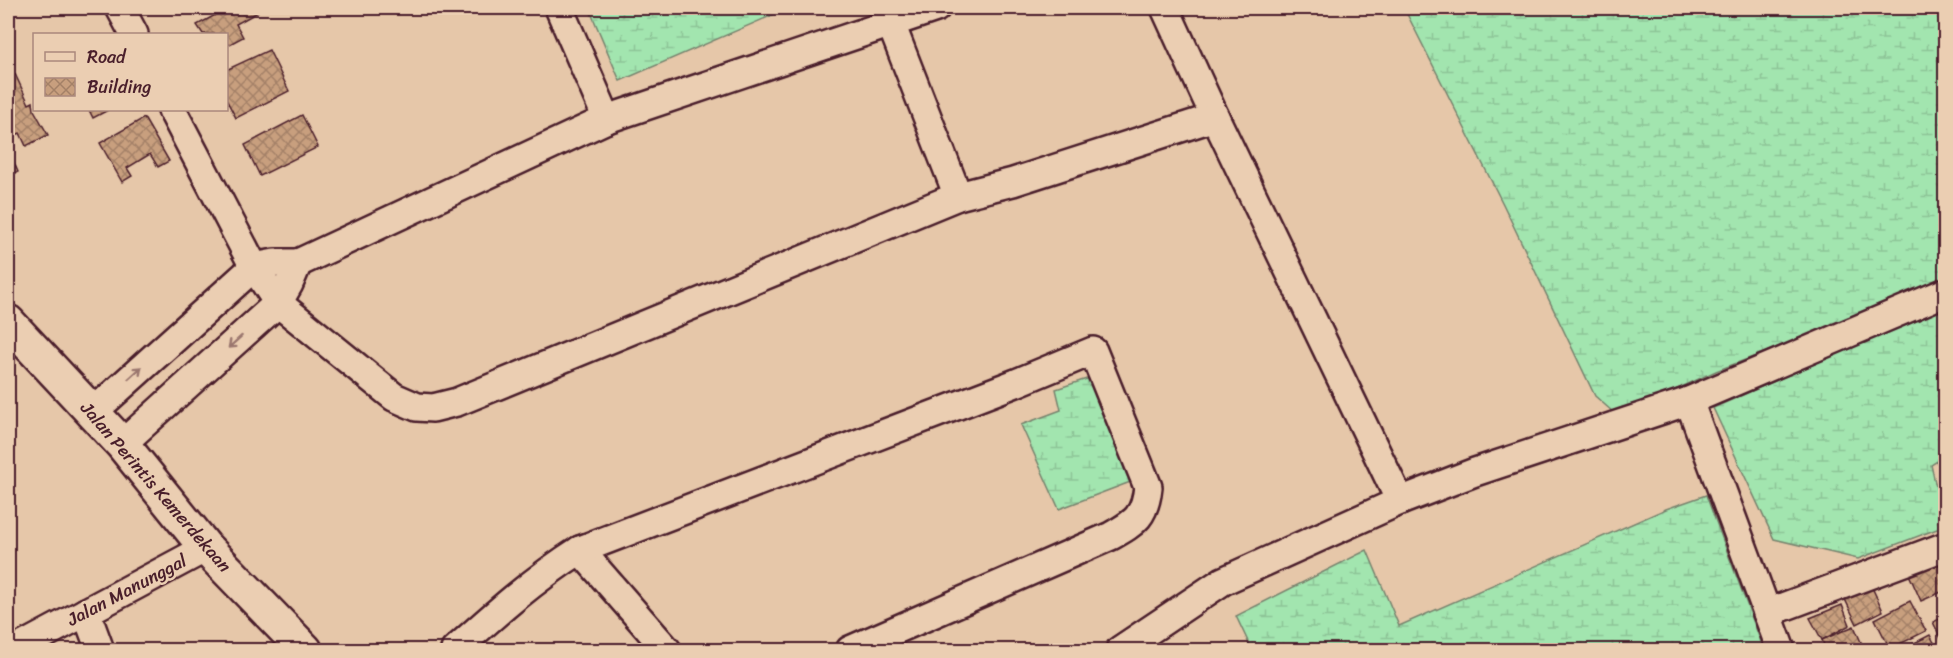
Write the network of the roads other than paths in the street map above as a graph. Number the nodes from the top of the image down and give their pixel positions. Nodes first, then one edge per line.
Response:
1 (120, 8) edge
2 (559, 8) edge
3 (936, 8) edge
4 (1164, 8) edge
5 (891, 24) junction
6 (133, 33) edge
7 (173, 111) edge
8 (1215, 117) junction
9 (607, 119) junction
10 (958, 196) junction
11 (297, 263) junction
12 (254, 267) junction
13 (1946, 292) edge
14 (278, 303) junction
15 (8, 322) edge
16 (1689, 401) junction
17 (92, 413) junction
18 (122, 444) junction
19 (1400, 501) junction
20 (1946, 546) edge
21 (206, 548) junction
22 (580, 550) junction
23 (86, 612) junction
24 (1767, 613) junction
25 (15, 651) edge
26 (100, 651) edge
27 (305, 651) edge
28 (455, 651) edge
29 (667, 651) edge
30 (850, 651) edge
31 (1120, 651) edge
32 (1781, 651) edge

1 - 6 street
2 - 9 street
3 - 5 street
4 - 8 street
5 - 9 street
5 - 10 street
7 - 12 street
8 - 10 street
8 - 19 street
9 - 11 street
10 - 14 street
11 - 12 street
11 - 14 street
12 - 14 street
17 -> 12 street
13 - 16 street
14 -> 18 street
15 - 17 street, Jalan Perintis Kemerdekaan
16 - 19 street
16 - 24 street
17 - 18 street, Jalan Perintis Kemerdekaan
18 - 21 street, Jalan Perintis Kemerdekaan
19 - 31 street
20 - 24 street
21 - 23 street, Jalan Manunggal
21 - 27 street, Jalan Perintis Kemerdekaan
22 - 28 street
22 - 29 street
22 - 30 street
23 - 25 street, Jalan Manunggal
23 - 26 street
24 - 32 street

